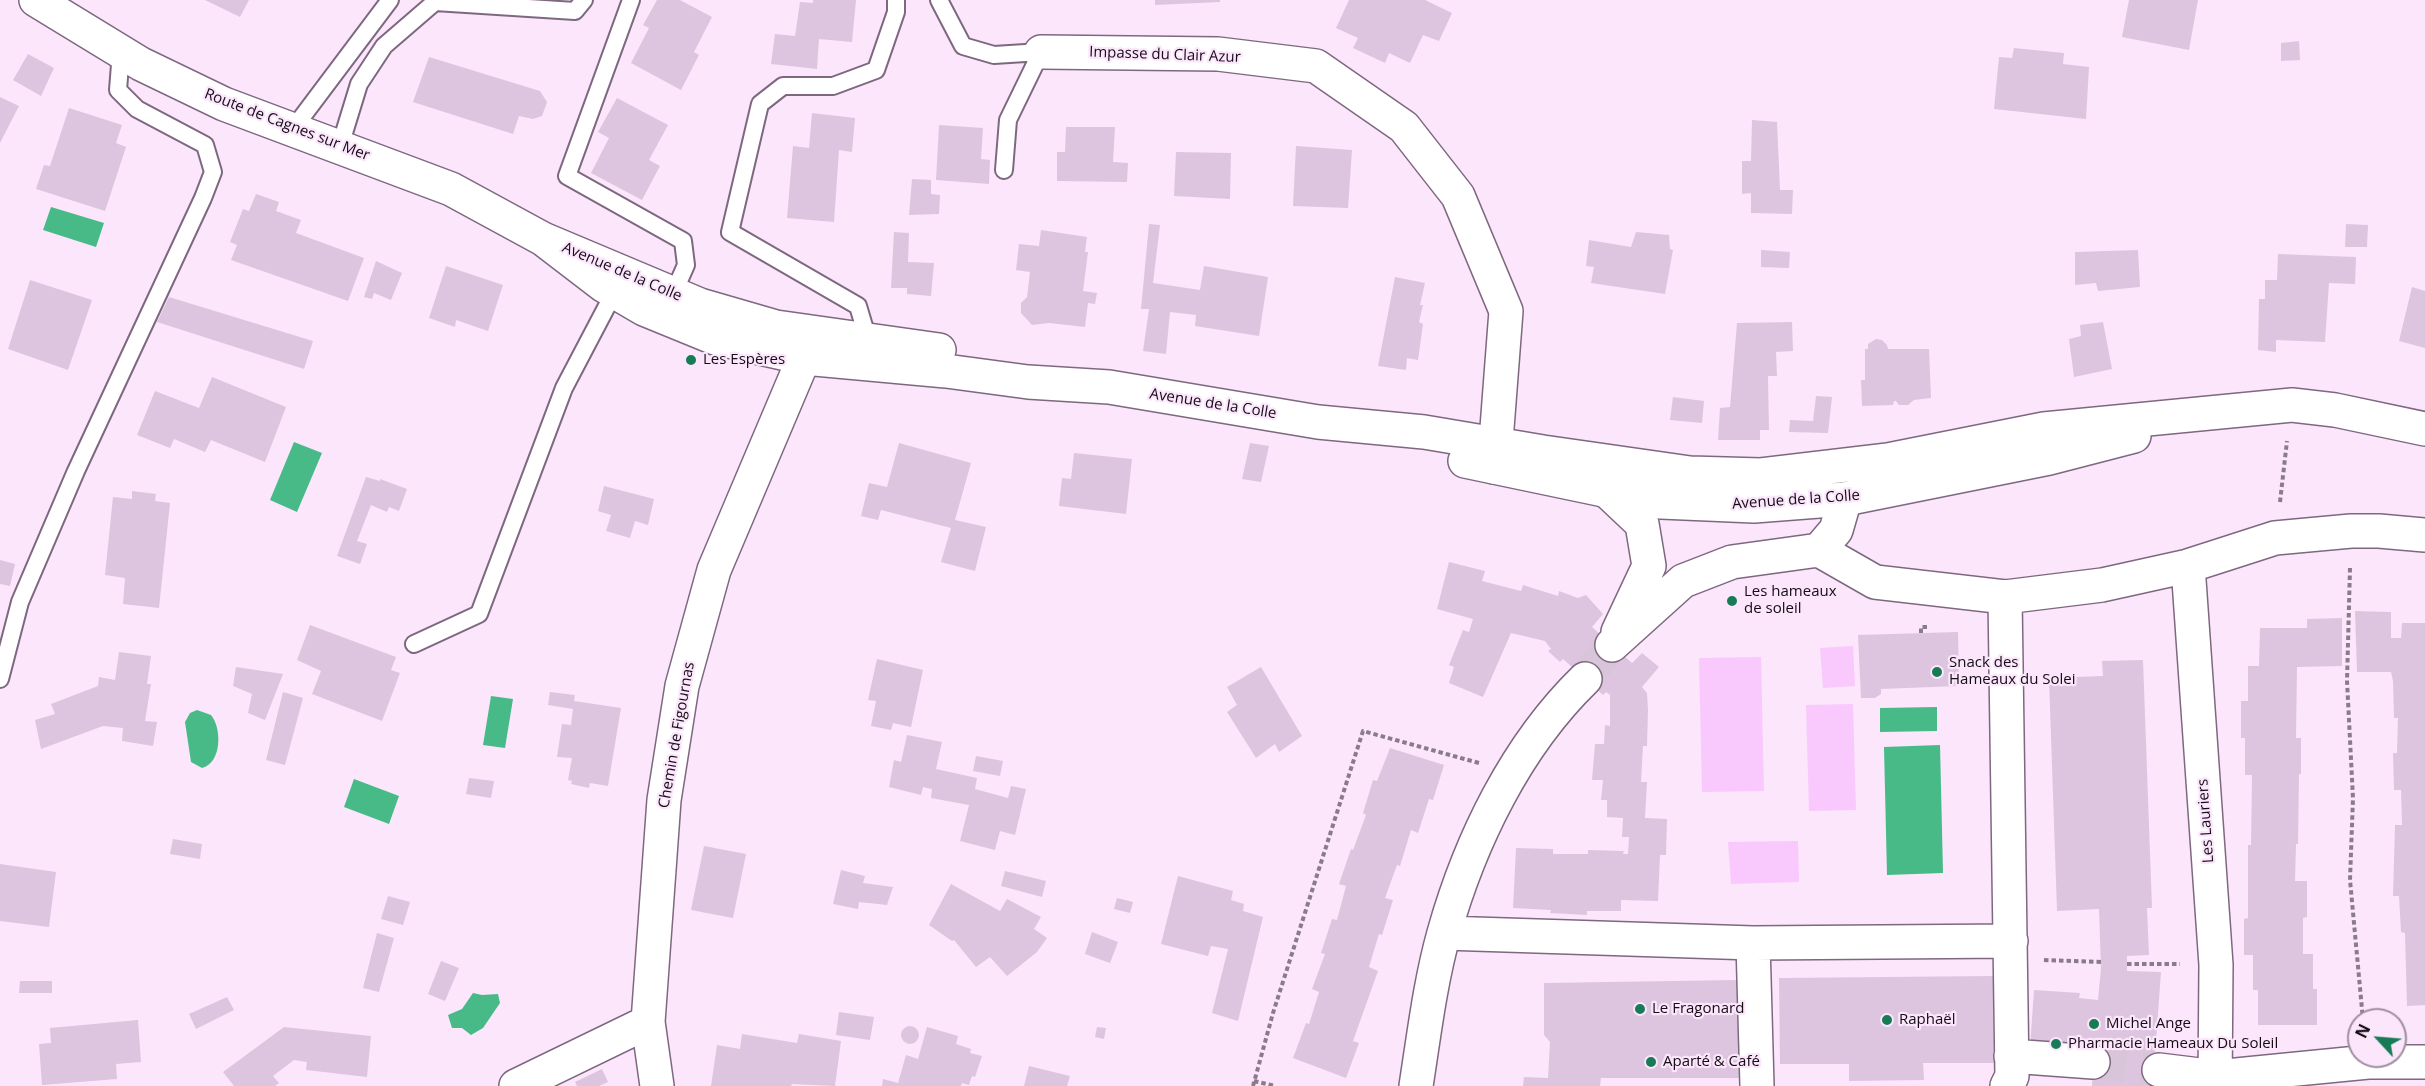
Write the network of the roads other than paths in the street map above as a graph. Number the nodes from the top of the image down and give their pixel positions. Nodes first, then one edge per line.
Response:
1 (36, 0) edge
2 (390, 0) edge
3 (584, 0) edge
4 (632, 0) edge
5 (896, 0) edge
6 (939, 0) edge
7 (121, 52) junction
8 (1041, 52) junction
9 (293, 129) junction
10 (340, 146) junction
11 (1004, 170) dead end
12 (543, 239) joint
13 (620, 283) junction
14 (668, 306) junction
15 (809, 346) junction
16 (867, 353) junction
17 (2237, 410) junction
18 (2425, 429) edge
19 (1495, 456) junction
20 (1607, 491) junction
21 (1845, 499) junction
22 (2425, 535) edge
23 (1819, 550) junction
24 (2188, 566) junction
25 (2005, 597) junction
26 (414, 644) dead end
27 (0, 679) edge
28 (1585, 679) tunnel mouth
29 (1444, 933) junction
30 (1753, 943) junction
31 (2011, 950) junction
32 (648, 1022) junction
33 (2094, 1062) tunnel mouth
34 (2425, 1062) edge
35 (2159, 1070) tunnel mouth
36 (2009, 1071) edge
37 (2215, 1082) edge
38 (516, 1086) edge
39 (657, 1086) edge
40 (1416, 1086) edge
41 (1757, 1086) edge

1 - 7 street, Route de Cagnes sur Mer
2 - 9 lane
3 - 10 lane
4 - 14 lane
5 - 16 lane
6 - 8 lane
7 - 9 street, Route de Cagnes sur Mer
7 - 27 lane
8 - 11 lane
8 - 19 street, Impasse du Clair Azur
9 - 10 street, Route de Cagnes sur Mer
10 - 12 street, Route de Cagnes sur Mer
12 - 13 street, Avenue de la Colle
13 - 14 street, Avenue de la Colle
13 - 26 lane
14 - 15 street, Avenue de la Colle
15 - 16 street, Avenue de la Colle
15 - 32 street, Chemin de Figournas
16 - 19 street, Avenue de la Colle
17 - 18 street, Avenue de la Colle
17 - 19 street, Avenue de la Colle
17 - 21 street, Avenue de la Colle
19 - 20 street, Avenue de la Colle
20 - 21 street, Avenue de la Colle
20 - 23 street
21 - 23 street
22 - 24 street
23 - 25 street
24 - 25 street
24 - 37 street, Les Lauriers
25 - 31 street
28 - 29 street
29 - 30 street
29 - 40 street
30 - 31 street
30 - 41 street
31 - 36 street
32 - 38 street
32 - 39 street, Chemin de Figournas
33 - 36 street
34 - 37 street
35 - 37 street

